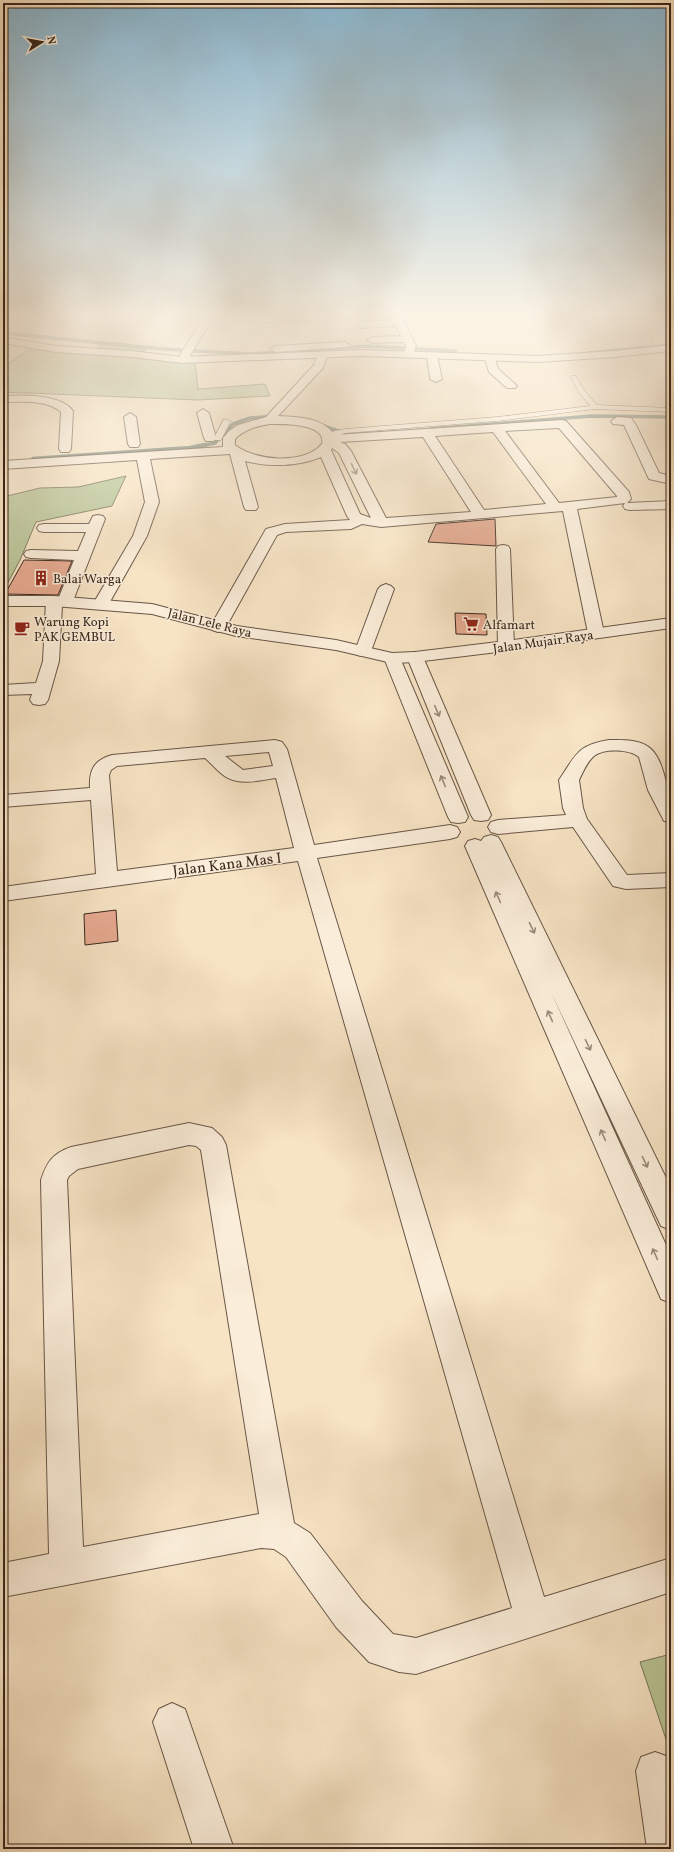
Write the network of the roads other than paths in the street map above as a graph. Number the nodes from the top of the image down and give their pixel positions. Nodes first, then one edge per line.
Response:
1 (9, 399) edge
2 (288, 399) edge
3 (588, 399) edge
4 (595, 407) junction
5 (671, 410) edge
6 (203, 413) dead end
7 (130, 417) dead end
8 (272, 417) junction
9 (227, 420) dead end
10 (617, 421) dead end
11 (496, 428) junction
12 (428, 434) junction
13 (195, 439) dead end
14 (330, 441) junction
15 (225, 443) junction
16 (134, 444) junction
17 (65, 449) junction
18 (146, 450) junction
19 (3, 454) edge
20 (3, 465) edge
21 (671, 480) edge
22 (562, 506) junction
23 (630, 506) dead end
24 (671, 506) edge
25 (251, 507) dead end
26 (480, 515) junction
27 (360, 520) junction
28 (381, 523) junction
29 (44, 528) dead end
30 (503, 549) dead end
31 (31, 554) dead end
32 (83, 556) junction
33 (386, 589) dead end
34 (3, 600) edge
35 (60, 601) junction
36 (102, 604) junction
37 (671, 623) edge
38 (218, 627) junction
39 (596, 634) junction
40 (506, 646) junction
41 (363, 651) junction
42 (415, 657) junction
43 (392, 658) junction
44 (3, 690) edge
45 (210, 752) junction
46 (284, 771) junction
47 (664, 788) edge
48 (101, 793) junction
49 (3, 801) edge
50 (481, 815) junction
51 (671, 816) edge
52 (578, 820) junction
53 (454, 824) junction
54 (488, 838) junction
55 (306, 854) junction
56 (107, 879) junction
57 (671, 880) edge
58 (3, 894) edge
59 (671, 1217) edge
60 (671, 1289) edge
61 (279, 1533) junction
62 (67, 1567) junction
63 (671, 1575) edge
64 (3, 1580) edge
65 (533, 1618) junction
66 (172, 1722) dead end
67 (655, 1771) dead end
68 (214, 1849) edge
69 (667, 1849) edge

1 - 17 street
2 - 8 street
3 - 4 lane
4 - 5 lane
4 - 14 lane
6 - 15 street
7 - 16 street
8 - 14 street
8 - 15 street
9 - 15 lane
10 - 21 street
11 - 12 street
11 - 22 street
11 - 22 street
12 - 14 street
12 - 26 street
13 - 15 street
14 - 15 street
14 - 27 street
14 -> 28 street
15 - 18 street
15 - 25 street
16 - 17 street
16 - 18 street
17 - 19 street
18 - 20 street
18 - 36 street
22 - 26 street
22 - 39 street
23 - 24 street
26 - 28 street
27 - 28 street
27 - 38 street
29 - 32 street
30 - 40 street
31 - 32 street
32 - 35 street
33 - 41 street
34 - 35 street, Jalan Lele Raya
35 - 36 street, Jalan Lele Raya
35 - 44 street
36 - 38 street, Jalan Lele Raya
37 - 39 street, Jalan Mujair Raya
38 - 41 street, Jalan Lele Raya
39 - 40 street, Jalan Mujair Raya
40 - 42 street, Jalan Mujair Raya
41 - 43 street, Jalan Lele Raya
42 - 43 street, Jalan Lele Raya
42 -> 50 street
53 -> 43 street
45 - 46 street
45 - 46 street
45 - 48 street
46 - 55 street
47 - 51 street
47 - 52 street
48 - 49 street
48 - 56 street
50 - 53 street, Jalan Kana Mas I
50 - 54 street
52 - 54 street
52 - 57 street
53 - 54 street
53 - 55 street, Jalan Kana Mas I
54 -> 59 street
60 -> 54 street
55 - 56 street, Jalan Kana Mas I
55 - 65 street
56 - 58 street, Jalan Kana Mas I
61 - 62 street
61 - 62 street
61 - 65 street
62 - 64 street
63 - 65 street
66 - 68 street
67 - 69 street

